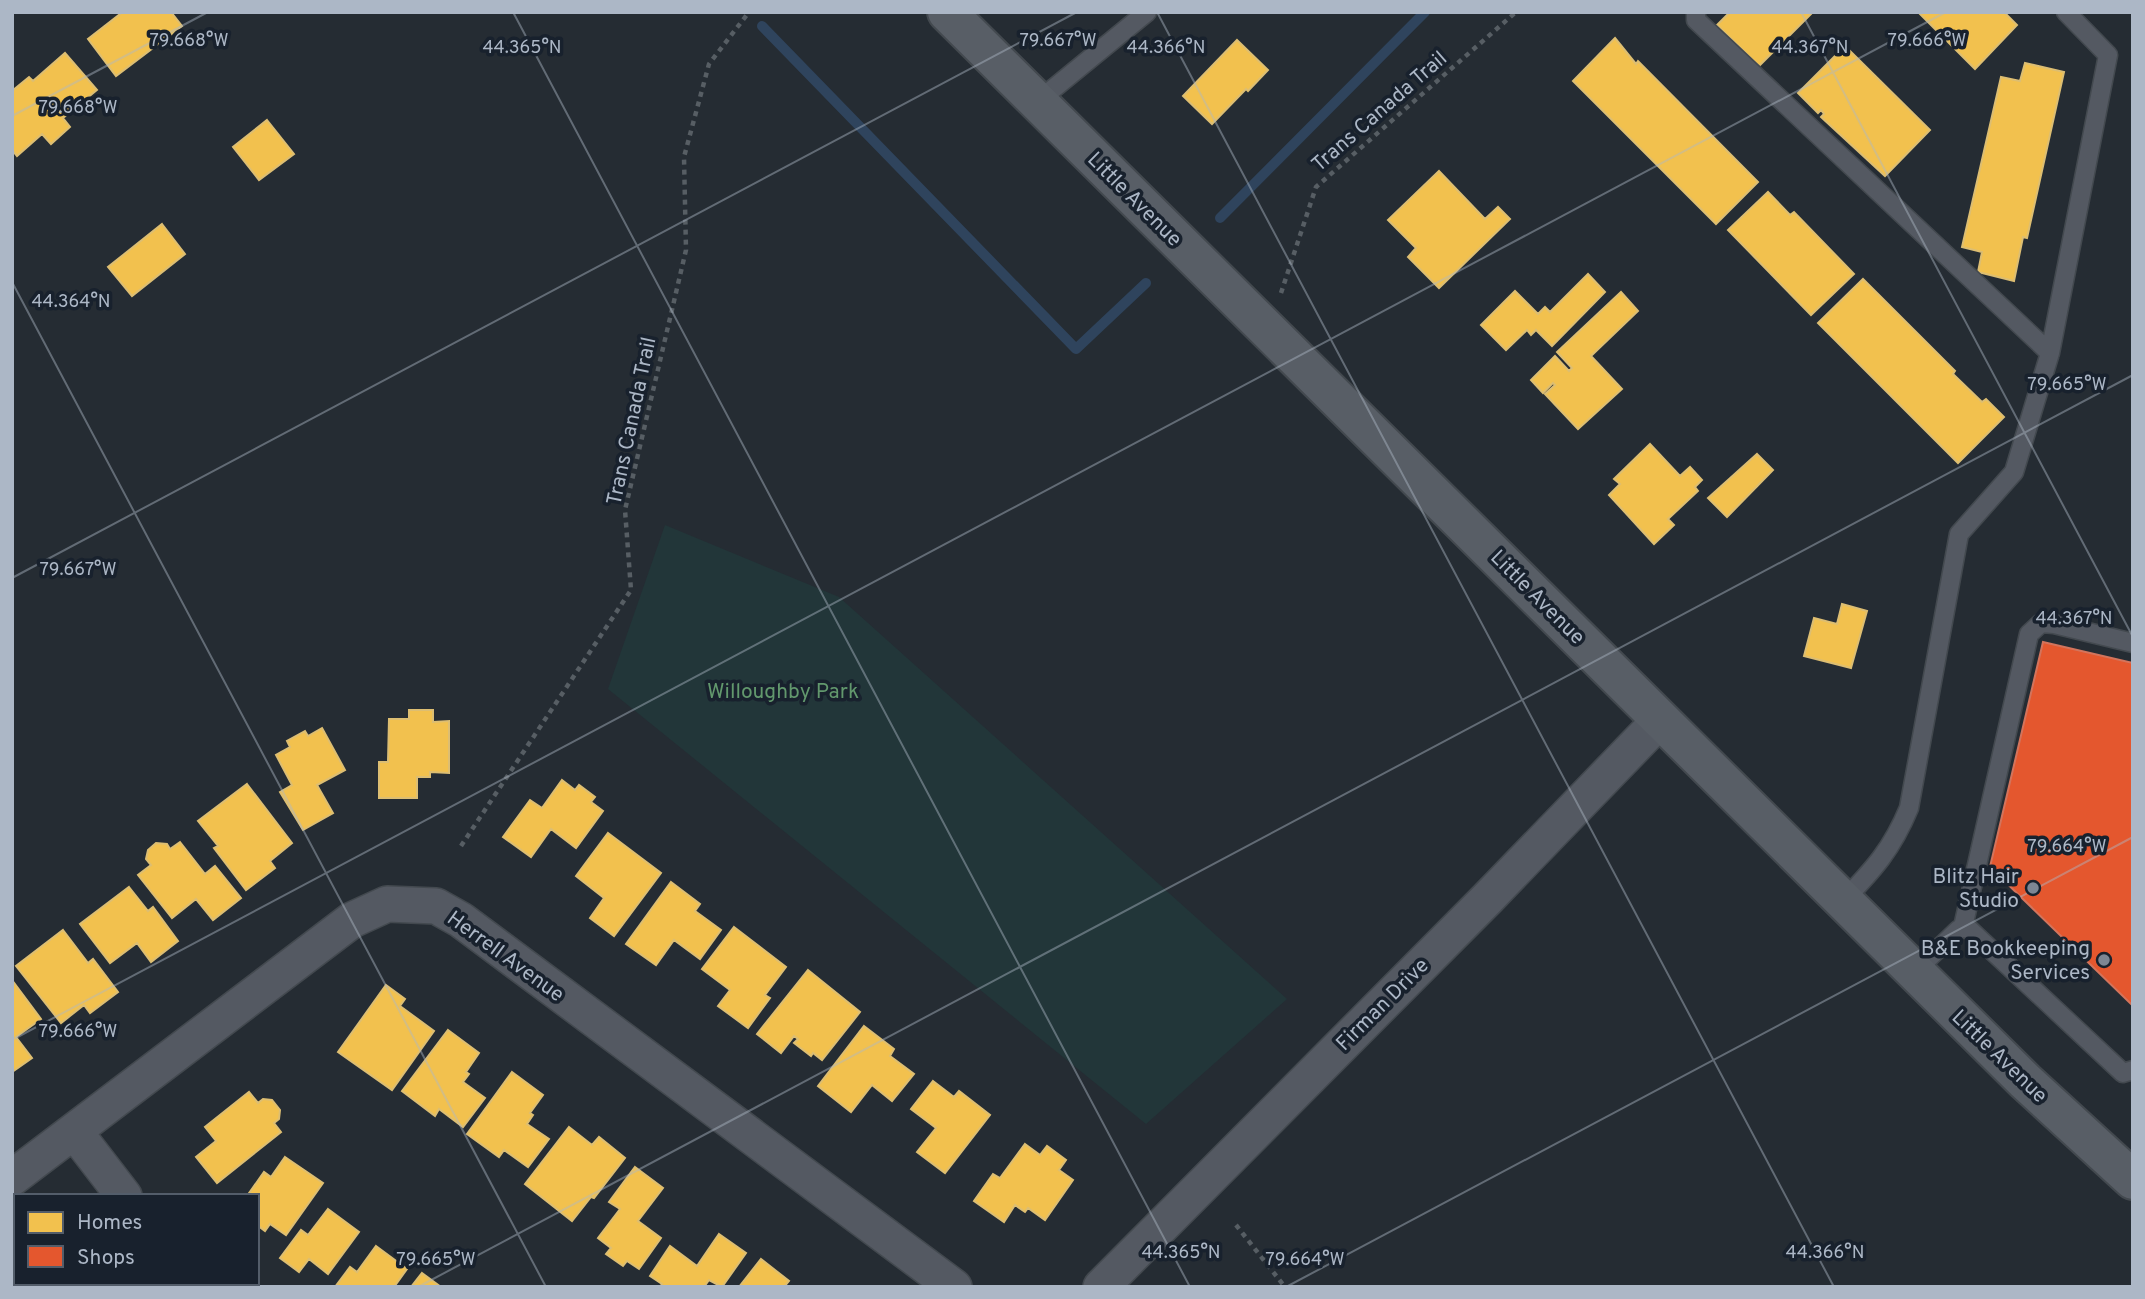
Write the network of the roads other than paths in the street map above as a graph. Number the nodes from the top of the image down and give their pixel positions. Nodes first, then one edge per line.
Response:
1 (947, 12) edge
2 (1147, 12) edge
3 (1696, 12) edge
4 (2066, 12) edge
5 (1037, 102) junction
6 (2050, 353) junction
7 (2133, 643) edge
8 (1661, 719) junction
9 (1843, 901) junction
10 (1963, 927) junction
11 (1914, 972) junction
12 (2133, 1070) edge
13 (74, 1131) junction
14 (12, 1178) edge
15 (2133, 1180) edge
16 (122, 1194) edge
17 (954, 1287) edge
18 (1101, 1287) edge

1 - 5 street, Little Avenue
2 - 5 lane
3 - 6 lane
4 - 6 lane
5 - 8 street, Little Avenue
6 - 9 lane
7 - 10 lane
8 - 9 street, Little Avenue
8 - 18 street, Firman Drive
9 - 11 street, Little Avenue
10 - 11 lane
10 - 12 lane
11 - 15 street, Little Avenue
13 - 14 street, Herrell Avenue
13 - 16 street
13 - 17 street, Herrell Avenue

